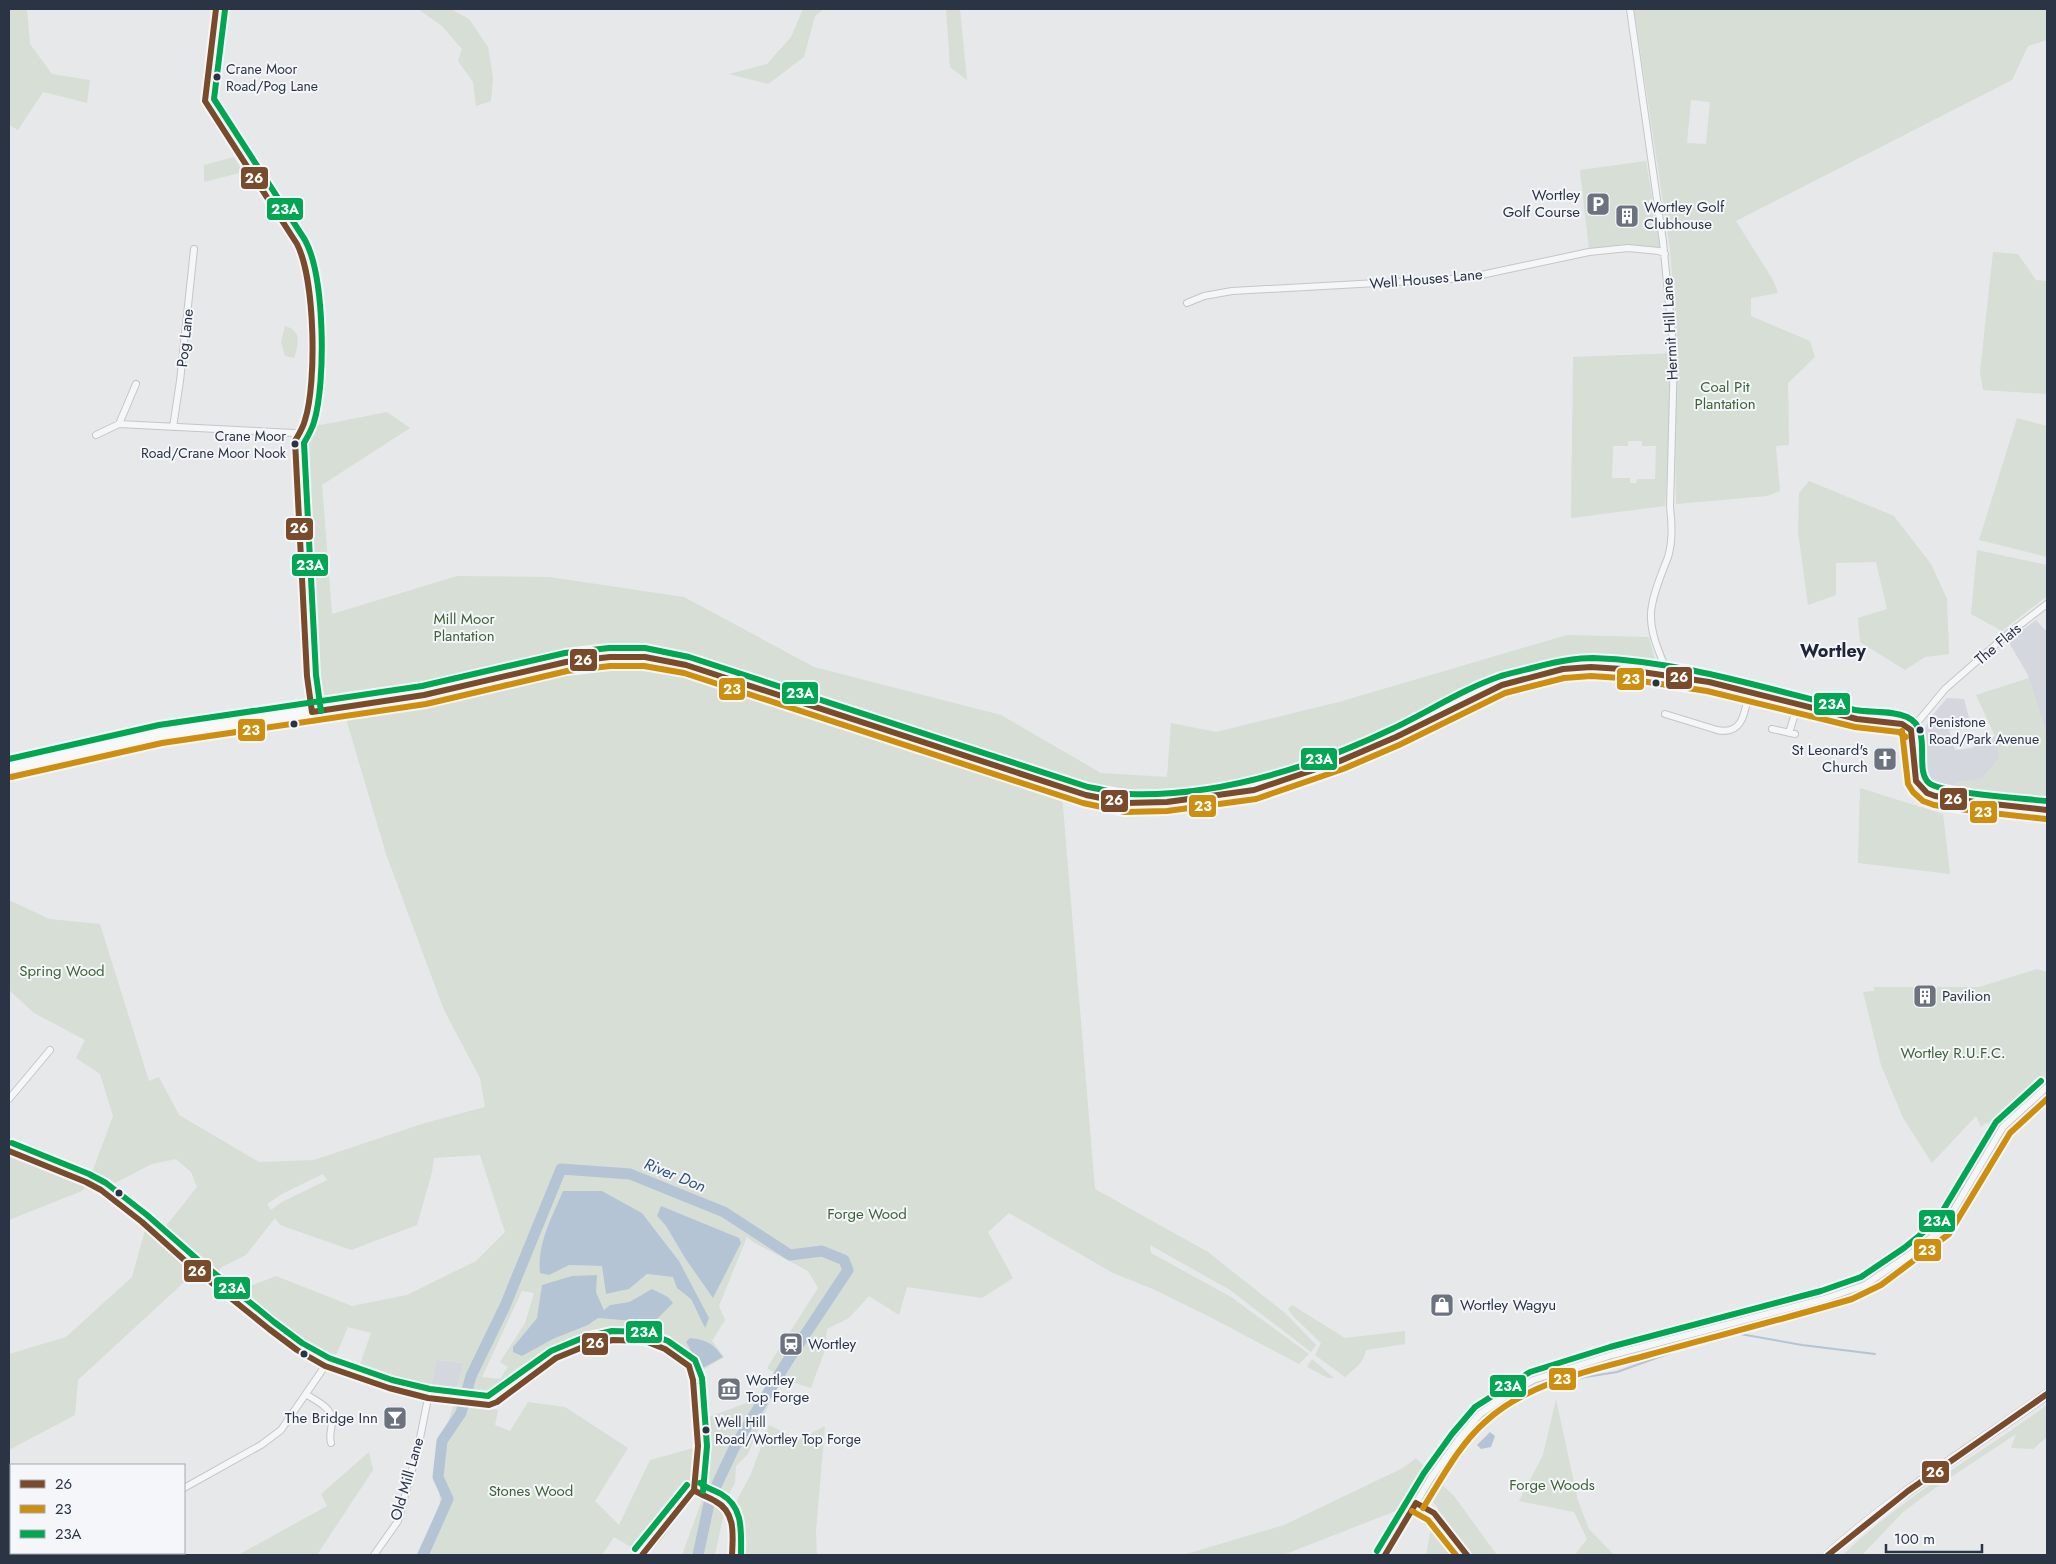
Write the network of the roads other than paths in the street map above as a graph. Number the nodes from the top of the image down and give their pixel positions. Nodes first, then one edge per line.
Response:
1 (216, 9) edge
2 (1630, 9) edge
3 (194, 249) dead end
4 (1665, 254) junction
5 (1187, 303) dead end
6 (136, 384) dead end
7 (119, 424) junction
8 (173, 427) junction
9 (96, 435) dead end
10 (298, 435) junction
11 (2047, 604) edge
12 (1669, 676) junction
13 (1749, 691) junction
14 (1798, 704) junction
15 (312, 712) junction
16 (1665, 714) dead end
17 (1772, 729) dead end
18 (1911, 730) junction
19 (9, 768) edge
20 (2047, 810) edge
21 (50, 1050) dead end
22 (2047, 1087) edge
23 (9, 1099) edge
24 (9, 1151) edge
25 (325, 1366) junction
26 (2047, 1394) edge
27 (306, 1395) junction
28 (428, 1398) junction
29 (331, 1445) dead end
30 (185, 1487) edge
31 (694, 1490) junction
32 (1416, 1503) junction
33 (374, 1555) edge
34 (642, 1555) edge
35 (732, 1555) edge
36 (1385, 1555) edge
37 (1466, 1555) edge
38 (1828, 1555) edge

1 - 10 street
2 - 4 street, Hermit Hill Lane
3 - 8 street, Pog Lane
4 - 5 street, Well Houses Lane
4 - 12 street, Hermit Hill Lane
6 - 7 street
7 - 8 street
7 - 9 street
8 - 10 street
10 - 15 street
11 - 18 street, The Flats
12 - 13 highway
12 - 15 highway
13 - 14 highway
13 - 16 street
14 - 17 street
14 - 18 highway
15 - 19 highway
18 - 20 highway
21 - 23 street
22 - 32 street
24 - 25 street
25 - 27 street
25 - 28 street
26 - 38 highway
27 - 29 street
27 - 30 street
28 - 31 street
28 - 33 street, Old Mill Lane
31 - 34 street
31 - 35 street
32 - 36 street
32 - 37 street

